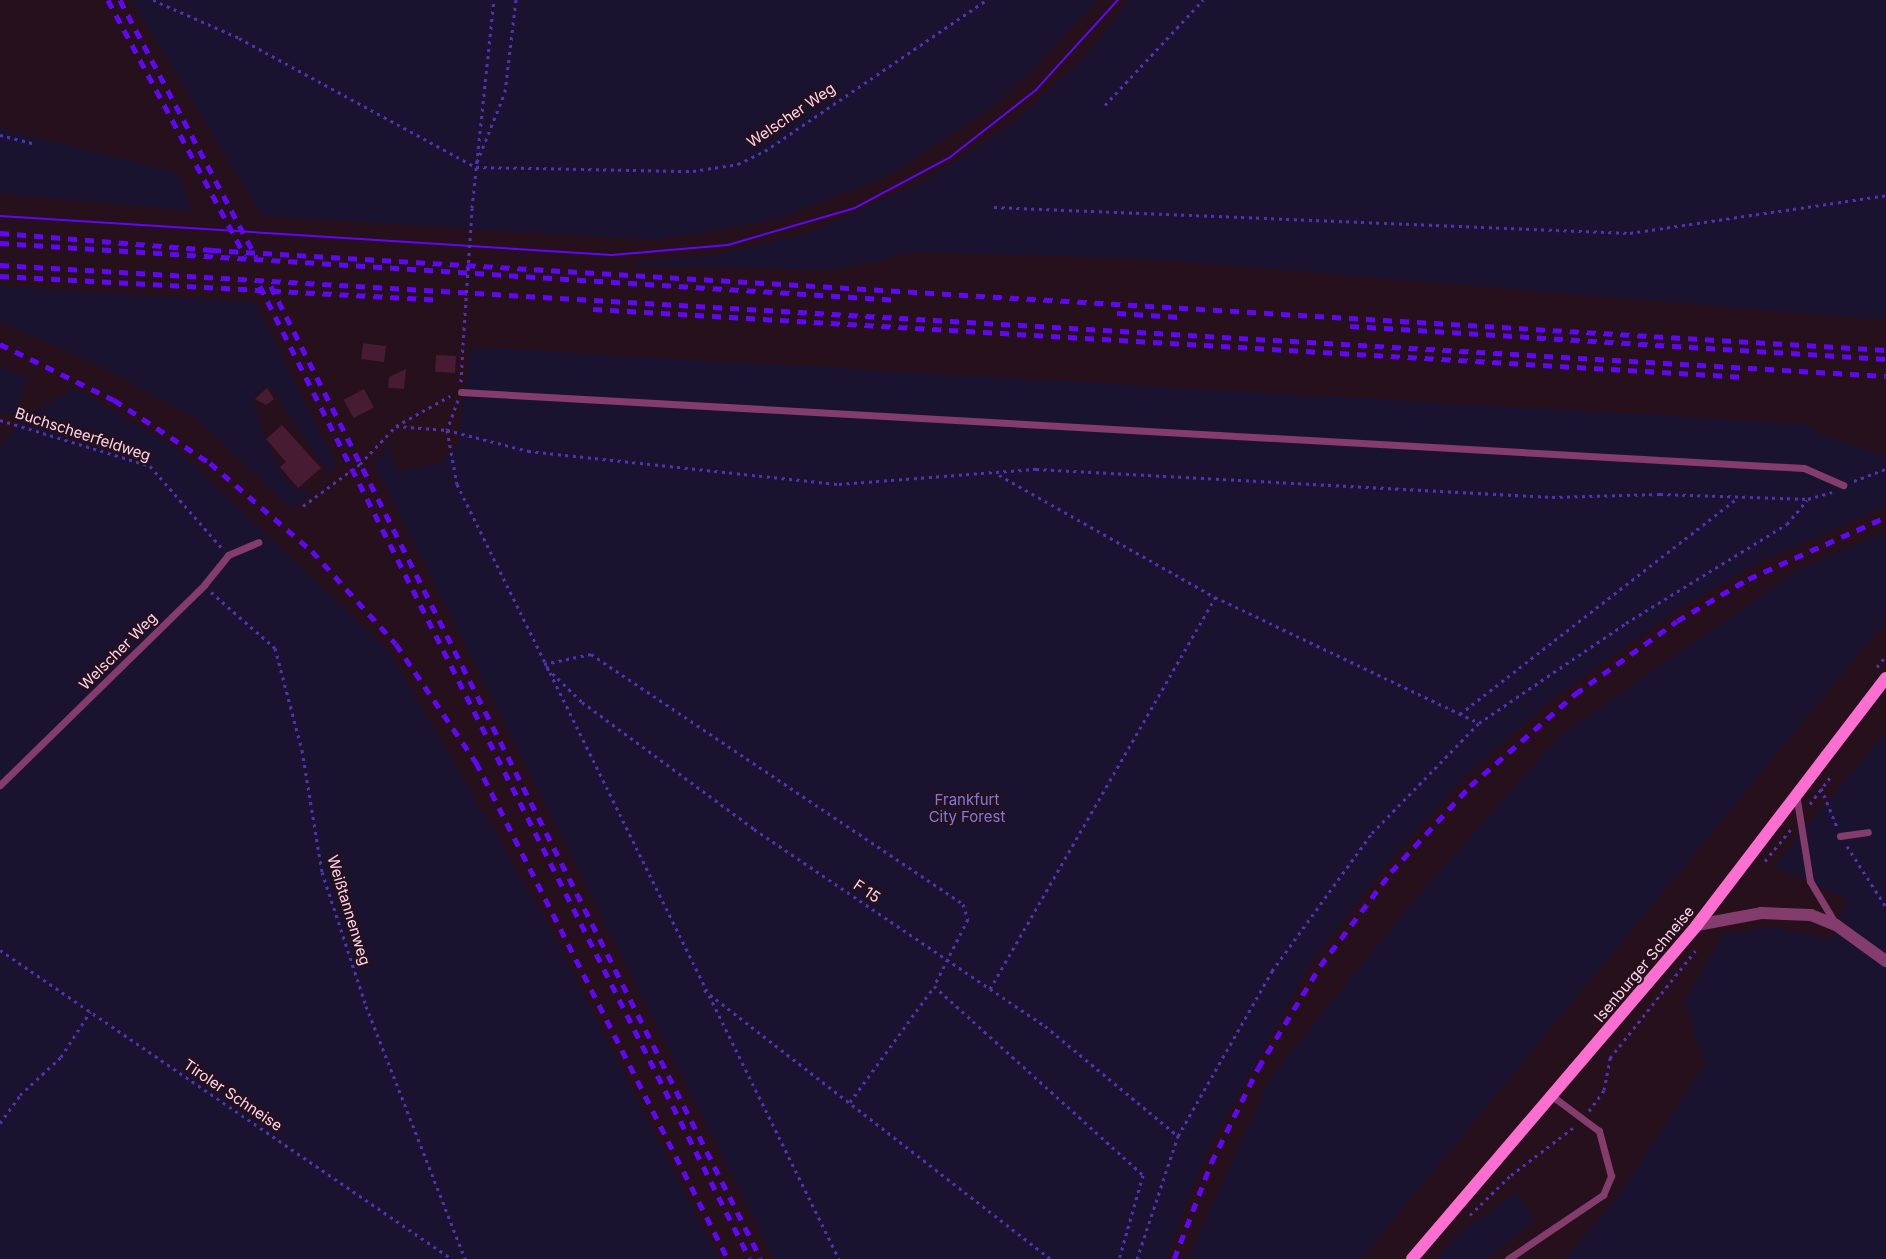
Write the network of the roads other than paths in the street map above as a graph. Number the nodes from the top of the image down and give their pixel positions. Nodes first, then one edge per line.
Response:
1 (461, 393) road end
2 (1843, 485) road end
3 (258, 542) dead end
4 (1886, 678) edge
5 (0, 785) edge
6 (1797, 800) junction
7 (1868, 832) dead end
8 (1840, 836) road end
9 (1697, 925) junction
10 (1836, 925) junction
11 (1886, 961) edge
12 (1552, 1096) junction
13 (1412, 1259) edge
14 (1508, 1259) edge

1 - 2 lane
3 - 5 lane, Welscher Weg
4 - 6 main road, Isenburger Schneise
6 - 9 main road, Isenburger Schneise
6 - 10 lane
7 - 8 lane
9 - 10 street
9 - 12 main road, Isenburger Schneise
10 - 11 street
12 - 13 main road, Isenburger Schneise
12 - 14 lane

